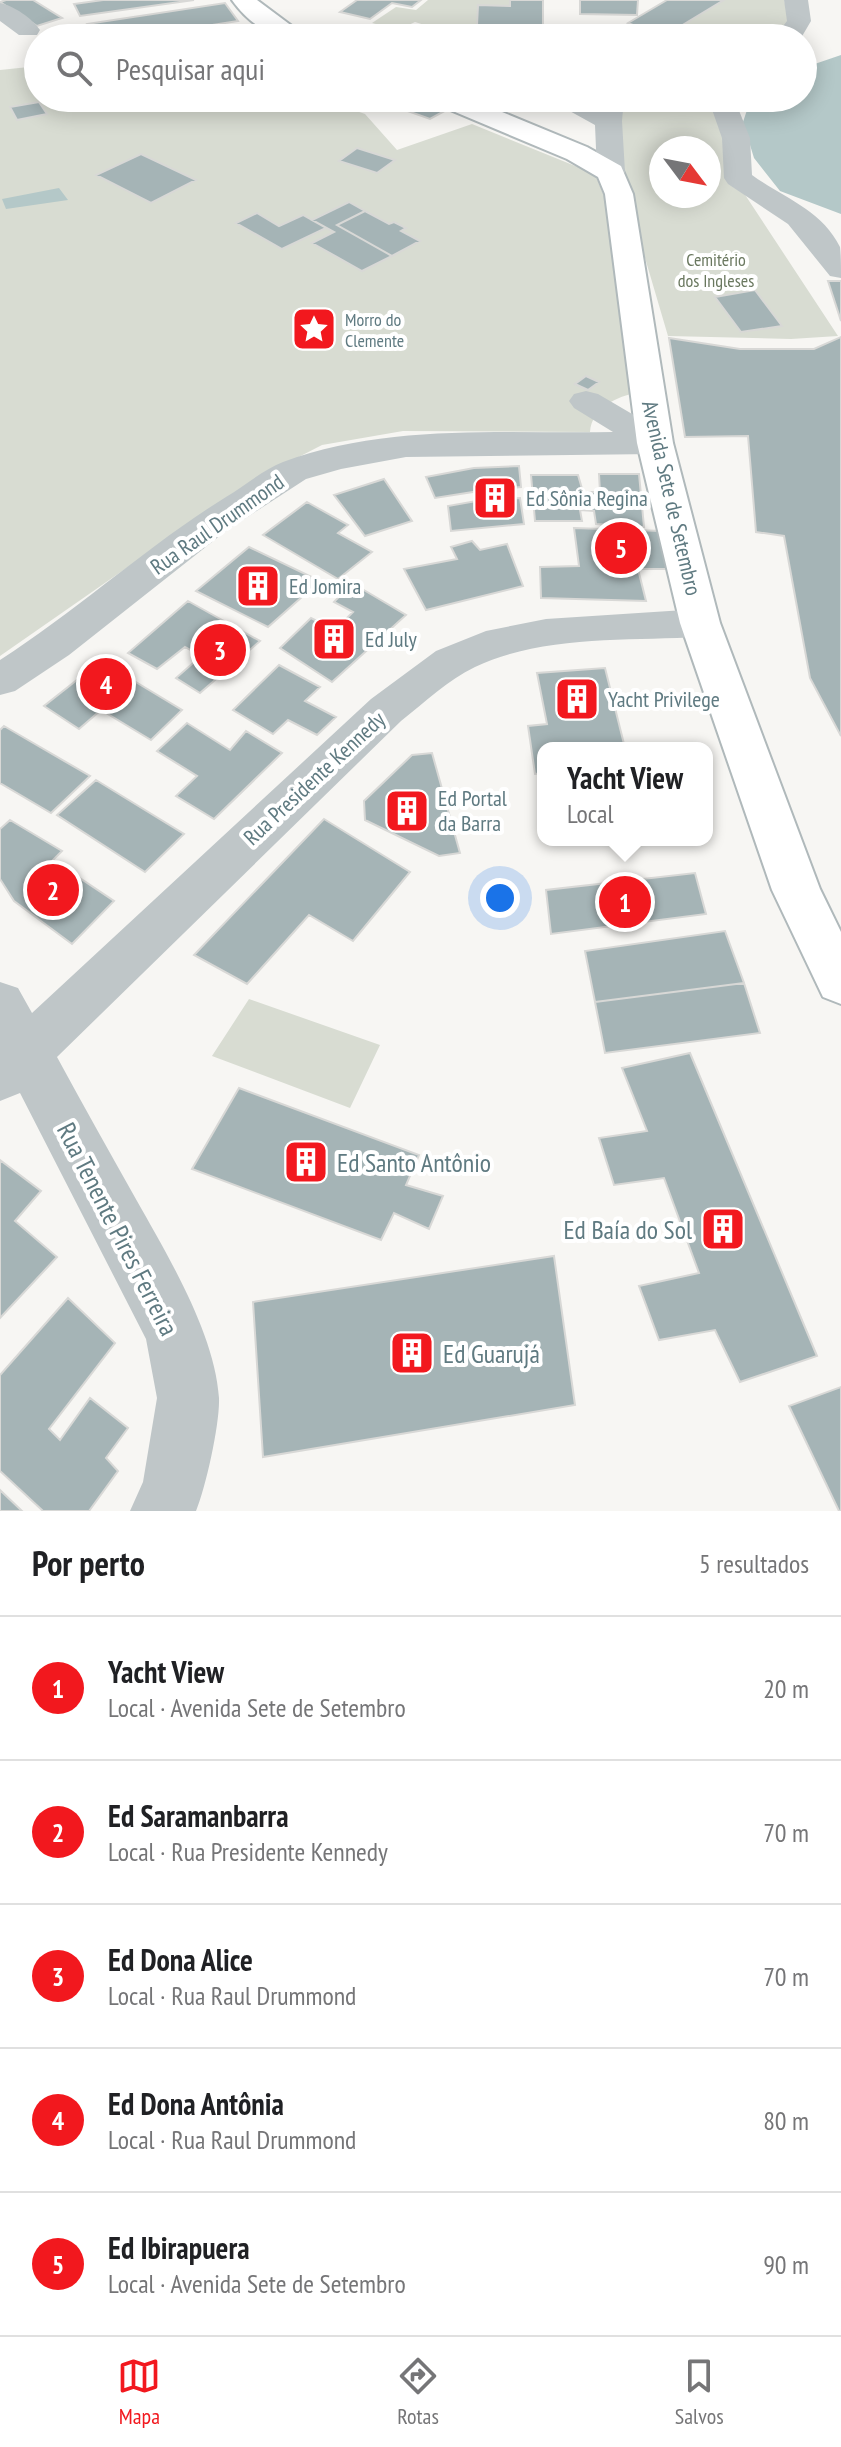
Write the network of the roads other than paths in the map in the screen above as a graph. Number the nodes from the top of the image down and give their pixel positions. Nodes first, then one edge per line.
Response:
1 (244, 0) edge
2 (796, 0) edge
3 (0, 10) edge
4 (273, 24) edge
5 (799, 24) edge
6 (24, 27) edge
7 (479, 112) edge
8 (610, 112) edge
9 (726, 112) edge
10 (611, 172) junction
11 (841, 269) edge
12 (586, 401) dead end
13 (655, 443) junction
14 (700, 623) junction
15 (0, 680) edge
16 (841, 982) edge
17 (9, 1045) edge
18 (162, 1511) edge

1 - 4 main road
2 - 5 street
3 - 6 street
7 - 10 main road
8 - 10 street
9 - 11 street
10 - 13 main road, Avenida Sete de Setembro
12 - 13 street
13 - 14 main road, Avenida Sete de Setembro
13 - 15 street, Rua Raul Drummond
14 - 16 main road, Avenida Sete de Setembro
14 - 17 street, Rua Presidente Kennedy
17 - 18 street, Rua Tenente Pires Ferreira

